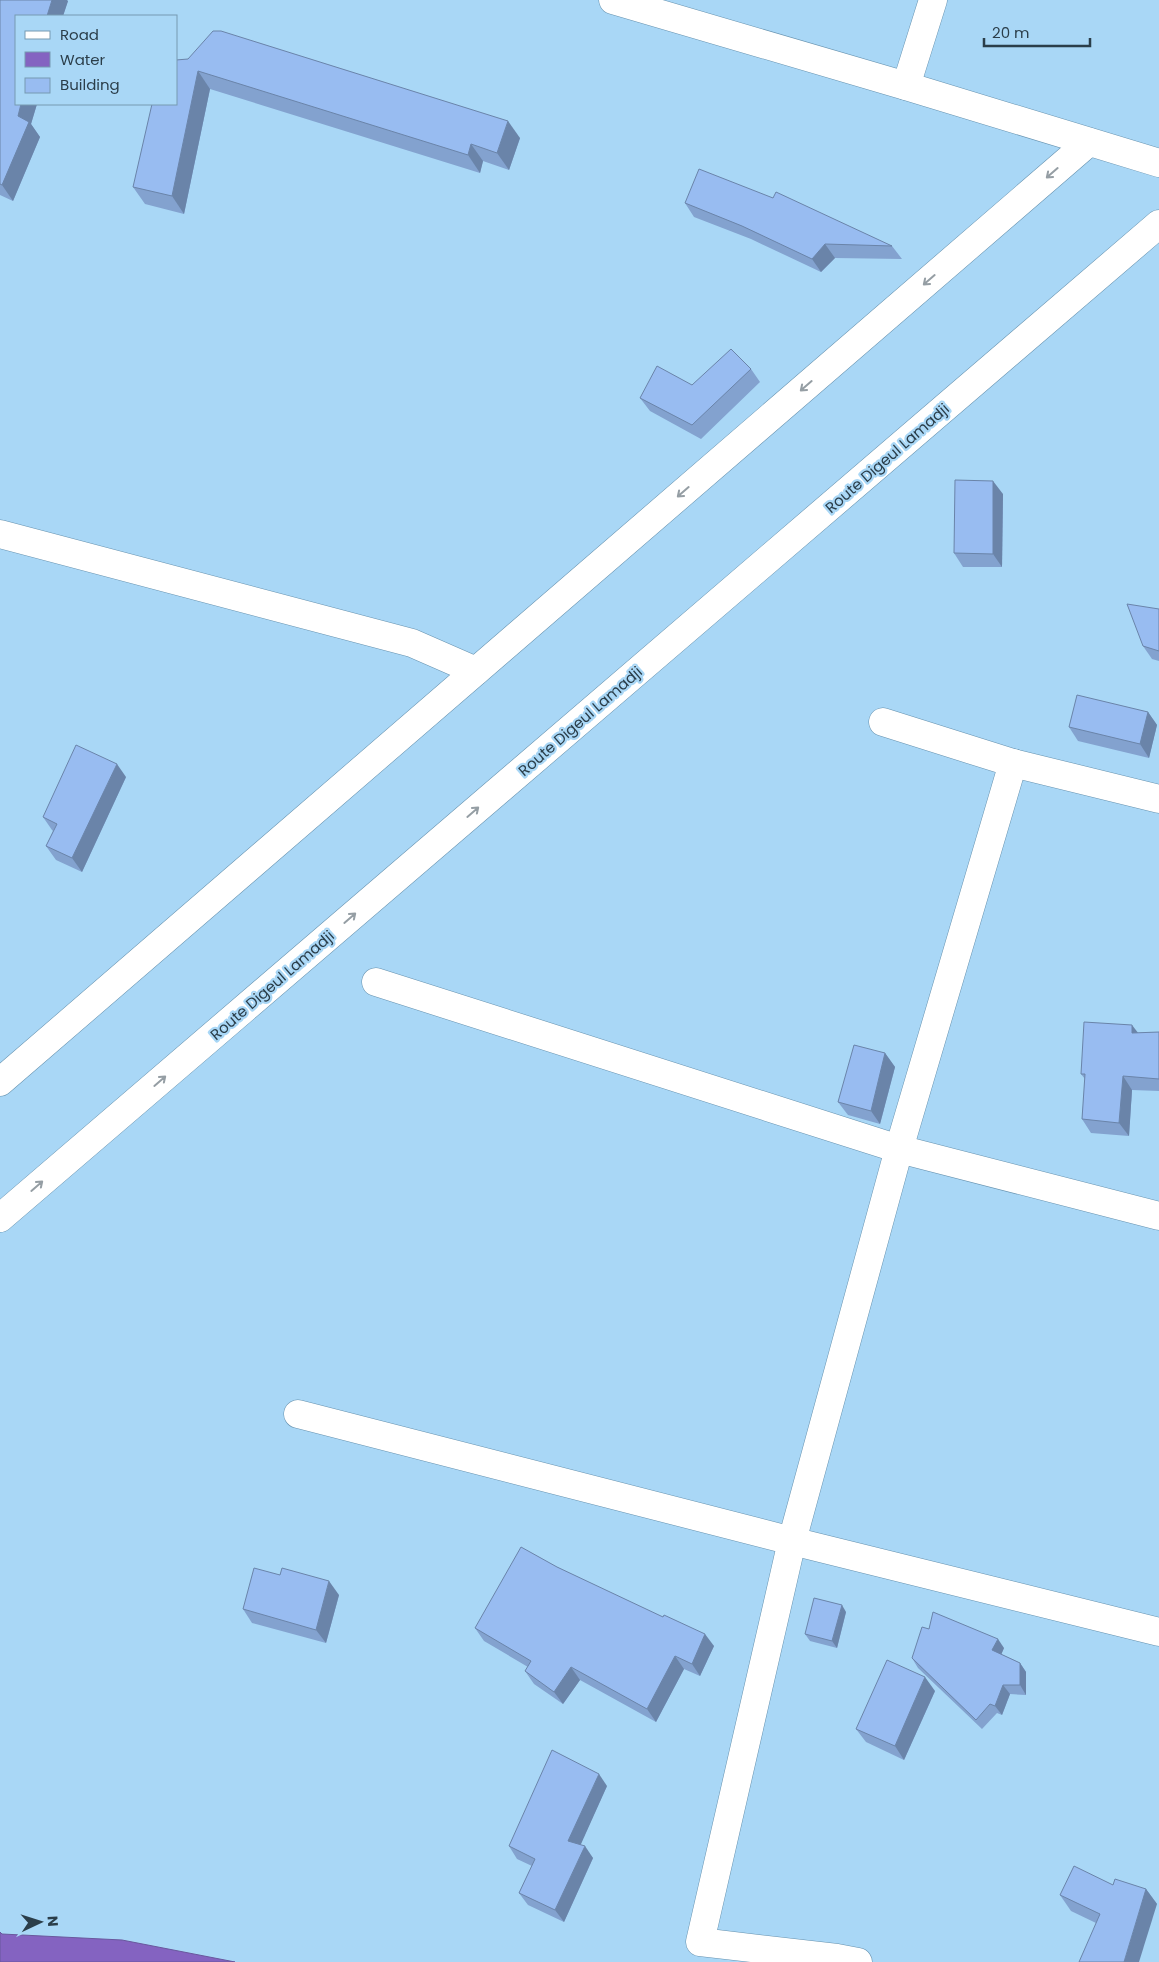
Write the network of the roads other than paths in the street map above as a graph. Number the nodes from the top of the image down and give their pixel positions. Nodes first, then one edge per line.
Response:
1 (613, 0) edge
2 (933, 0) edge
3 (906, 86) junction
4 (1089, 142) junction
5 (1159, 163) edge
6 (1159, 224) edge
7 (0, 534) edge
8 (476, 671) junction
9 (884, 722) dead end
10 (1013, 763) junction
11 (1159, 799) edge
12 (376, 982) dead end
13 (0, 1082) edge
14 (899, 1148) junction
15 (1159, 1216) edge
16 (0, 1218) edge
17 (298, 1414) dead end
18 (792, 1541) junction
19 (1159, 1632) edge
20 (858, 1962) edge

1 - 3 main road
2 - 3 main road
3 - 4 main road
4 - 5 main road
4 -> 8 main road
16 -> 6 main road, Route Digeul Lamadji
7 - 8 main road
8 - 13 main road
9 - 10 main road
10 - 11 main road
10 - 14 main road
12 - 14 main road
14 - 15 main road
14 - 18 main road
17 - 18 main road
18 - 19 main road
18 - 20 main road

